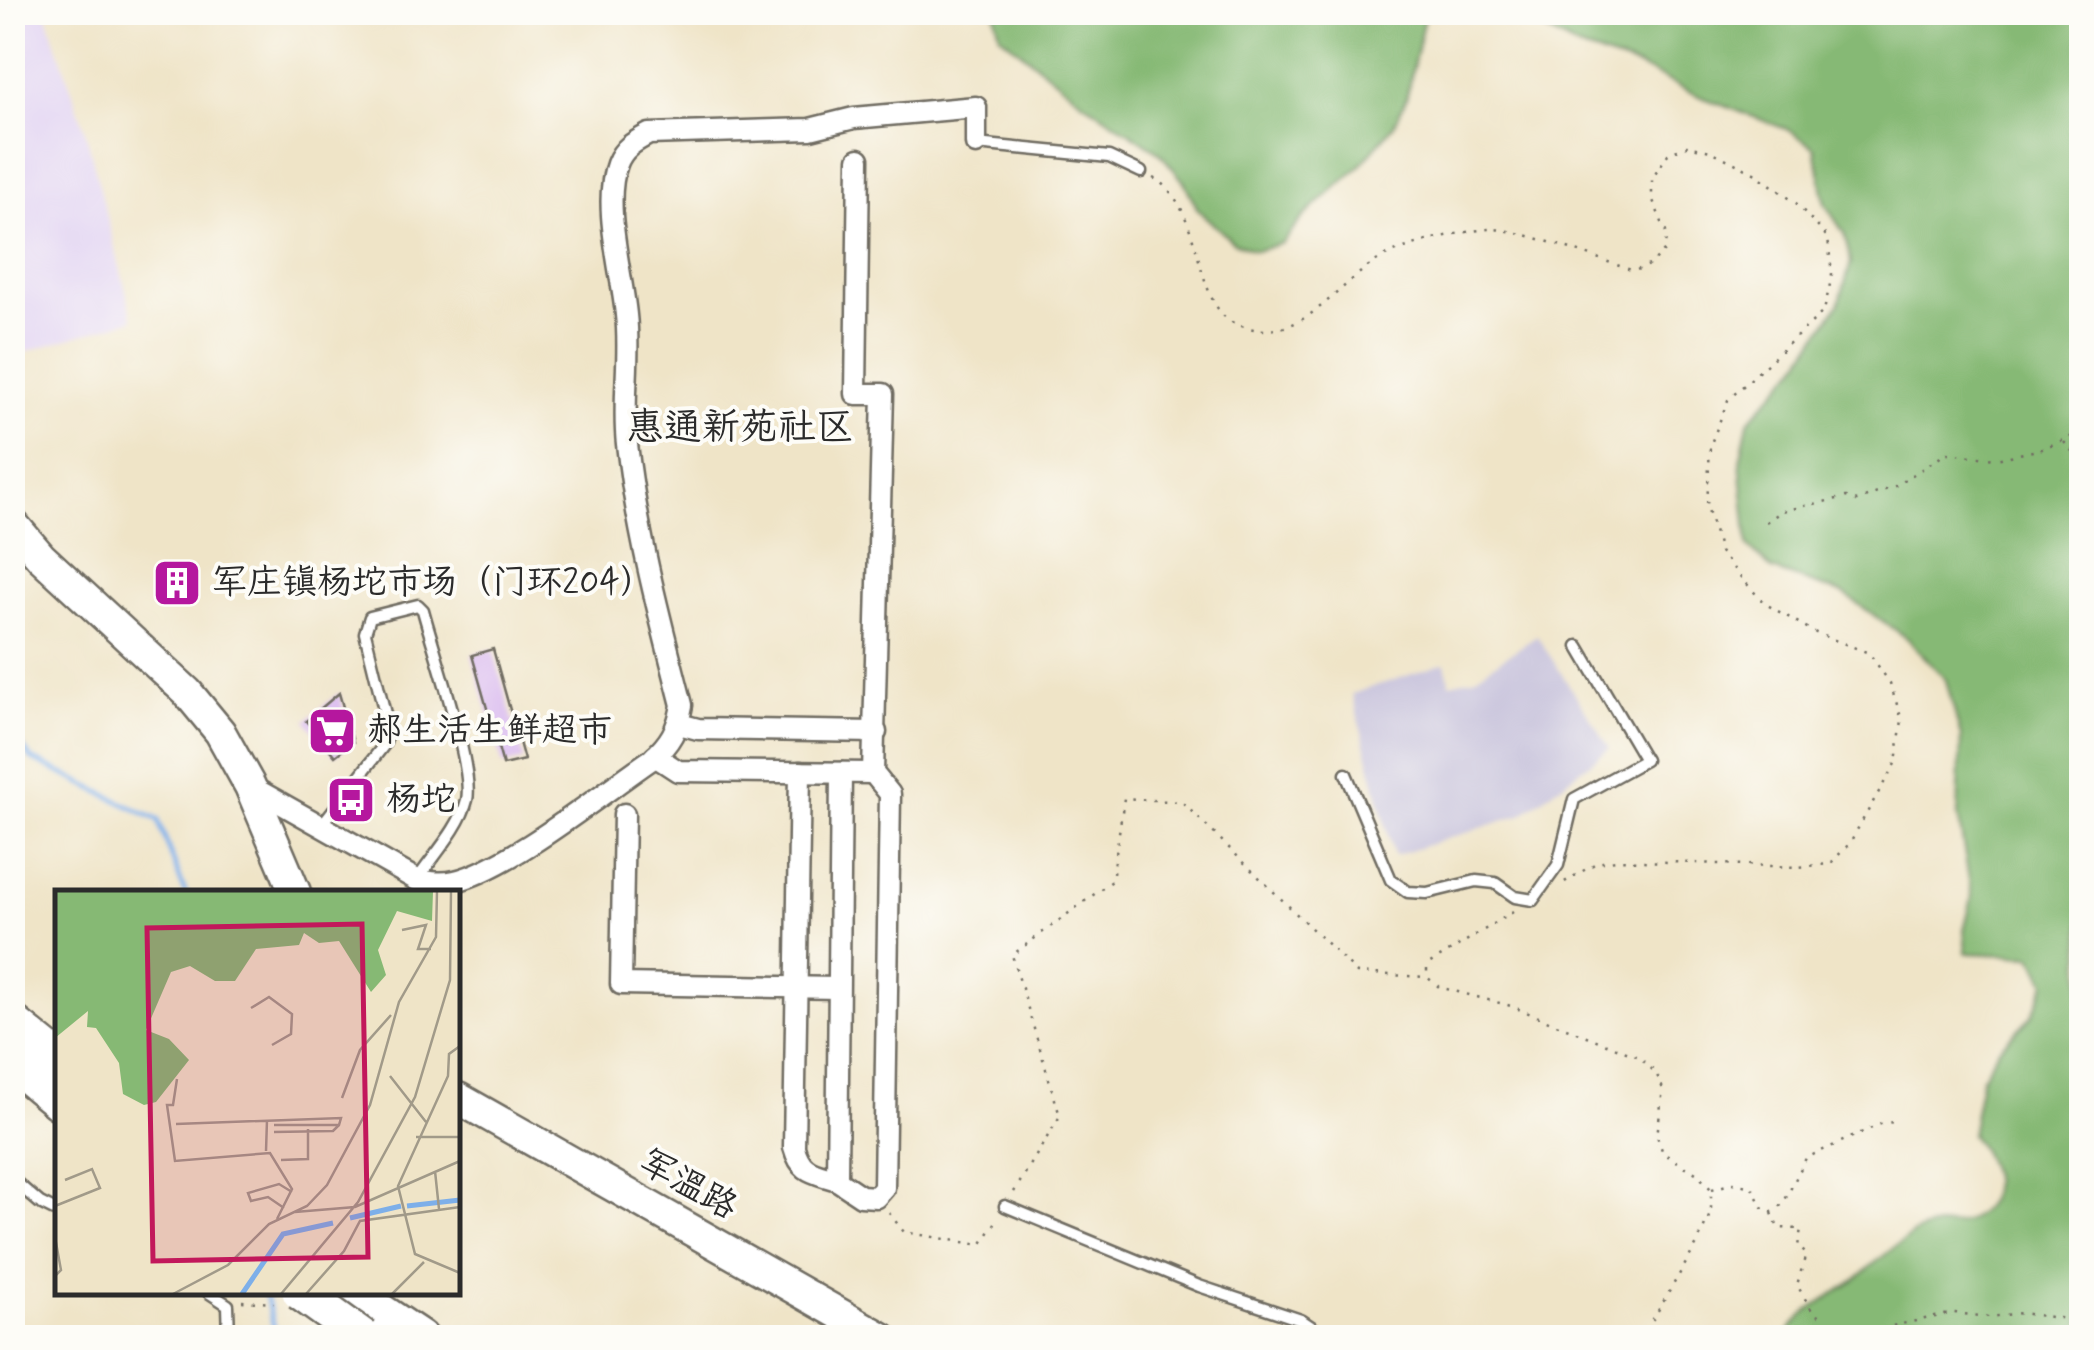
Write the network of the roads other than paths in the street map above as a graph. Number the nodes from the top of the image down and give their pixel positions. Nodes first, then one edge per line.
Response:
1 (976, 144) joint
2 (860, 158) dead end
3 (1141, 172) road end
4 (12, 524) edge
5 (1578, 646) dead end
6 (678, 724) junction
7 (876, 732) junction
8 (655, 756) junction
9 (800, 772) junction
10 (840, 773) junction
11 (873, 773) junction
12 (1346, 774) dead end
13 (250, 786) junction
14 (624, 814) dead end
15 (320, 828) junction
16 (417, 880) junction
17 (294, 890) edge
18 (796, 988) junction
19 (838, 988) junction
20 (12, 1022) edge
21 (55, 1057) edge
22 (12, 1063) edge
23 (55, 1099) edge
24 (460, 1099) edge
25 (12, 1179) edge
26 (837, 1180) junction
27 (1005, 1206) road end
28 (55, 1210) edge
29 (212, 1295) edge
30 (356, 1295) edge
31 (289, 1298) edge
32 (229, 1338) edge
33 (364, 1338) edge
34 (420, 1338) edge
35 (882, 1338) edge
36 (1328, 1338) edge

1 - 3 lane
1 - 6 street
2 - 7 street
4 - 13 main road
5 - 12 lane
6 - 7 street
6 - 8 street
7 - 11 street
8 - 9 street
8 - 16 street
9 - 10 street
9 - 18 street
10 - 11 street
10 - 19 street
11 - 26 street
13 - 15 street
13 - 17 main road
14 - 18 street
15 - 16 street
15 - 16 lane
18 - 19 street
18 - 26 street
19 - 26 street
20 - 21 highway
22 - 23 highway
24 - 35 main road, 军温路
25 - 28 lane
27 - 36 lane
29 - 32 lane
30 - 34 highway
31 - 33 highway, bridge

